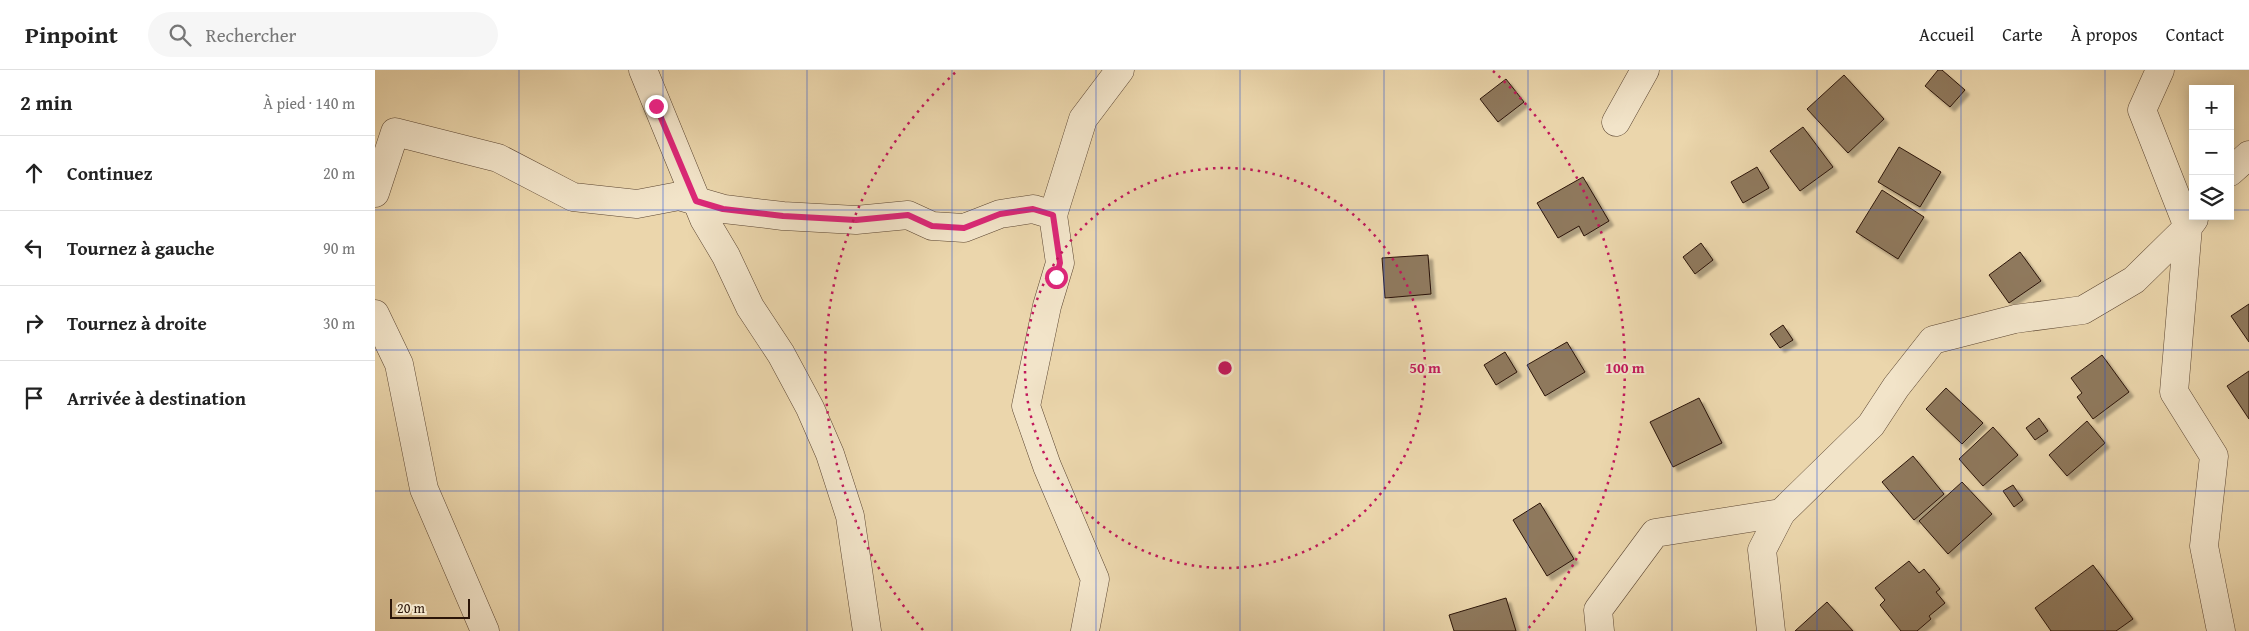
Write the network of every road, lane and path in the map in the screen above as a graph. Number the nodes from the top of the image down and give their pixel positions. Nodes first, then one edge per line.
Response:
1 (643, 70) edge
2 (1120, 70) edge
3 (1645, 70) edge
4 (2160, 70) edge
5 (1616, 122) dead end
6 (2249, 156) edge
7 (2234, 169) edge
8 (375, 193) edge
9 (696, 201) junction
10 (1053, 215) junction
11 (2192, 222) edge
12 (375, 314) edge
13 (1781, 513) junction
14 (485, 631) edge
15 (867, 631) edge
16 (1085, 631) edge
17 (1600, 631) edge
18 (1771, 631) edge
19 (2221, 631) edge

1 - 9 street
2 - 10 street
3 - 5 street
4 - 11 street
6 - 7 street
8 - 9 street
9 - 10 street
9 - 15 street
10 - 16 street
11 - 13 street
11 - 19 street
12 - 14 street
13 - 17 street
13 - 18 street

